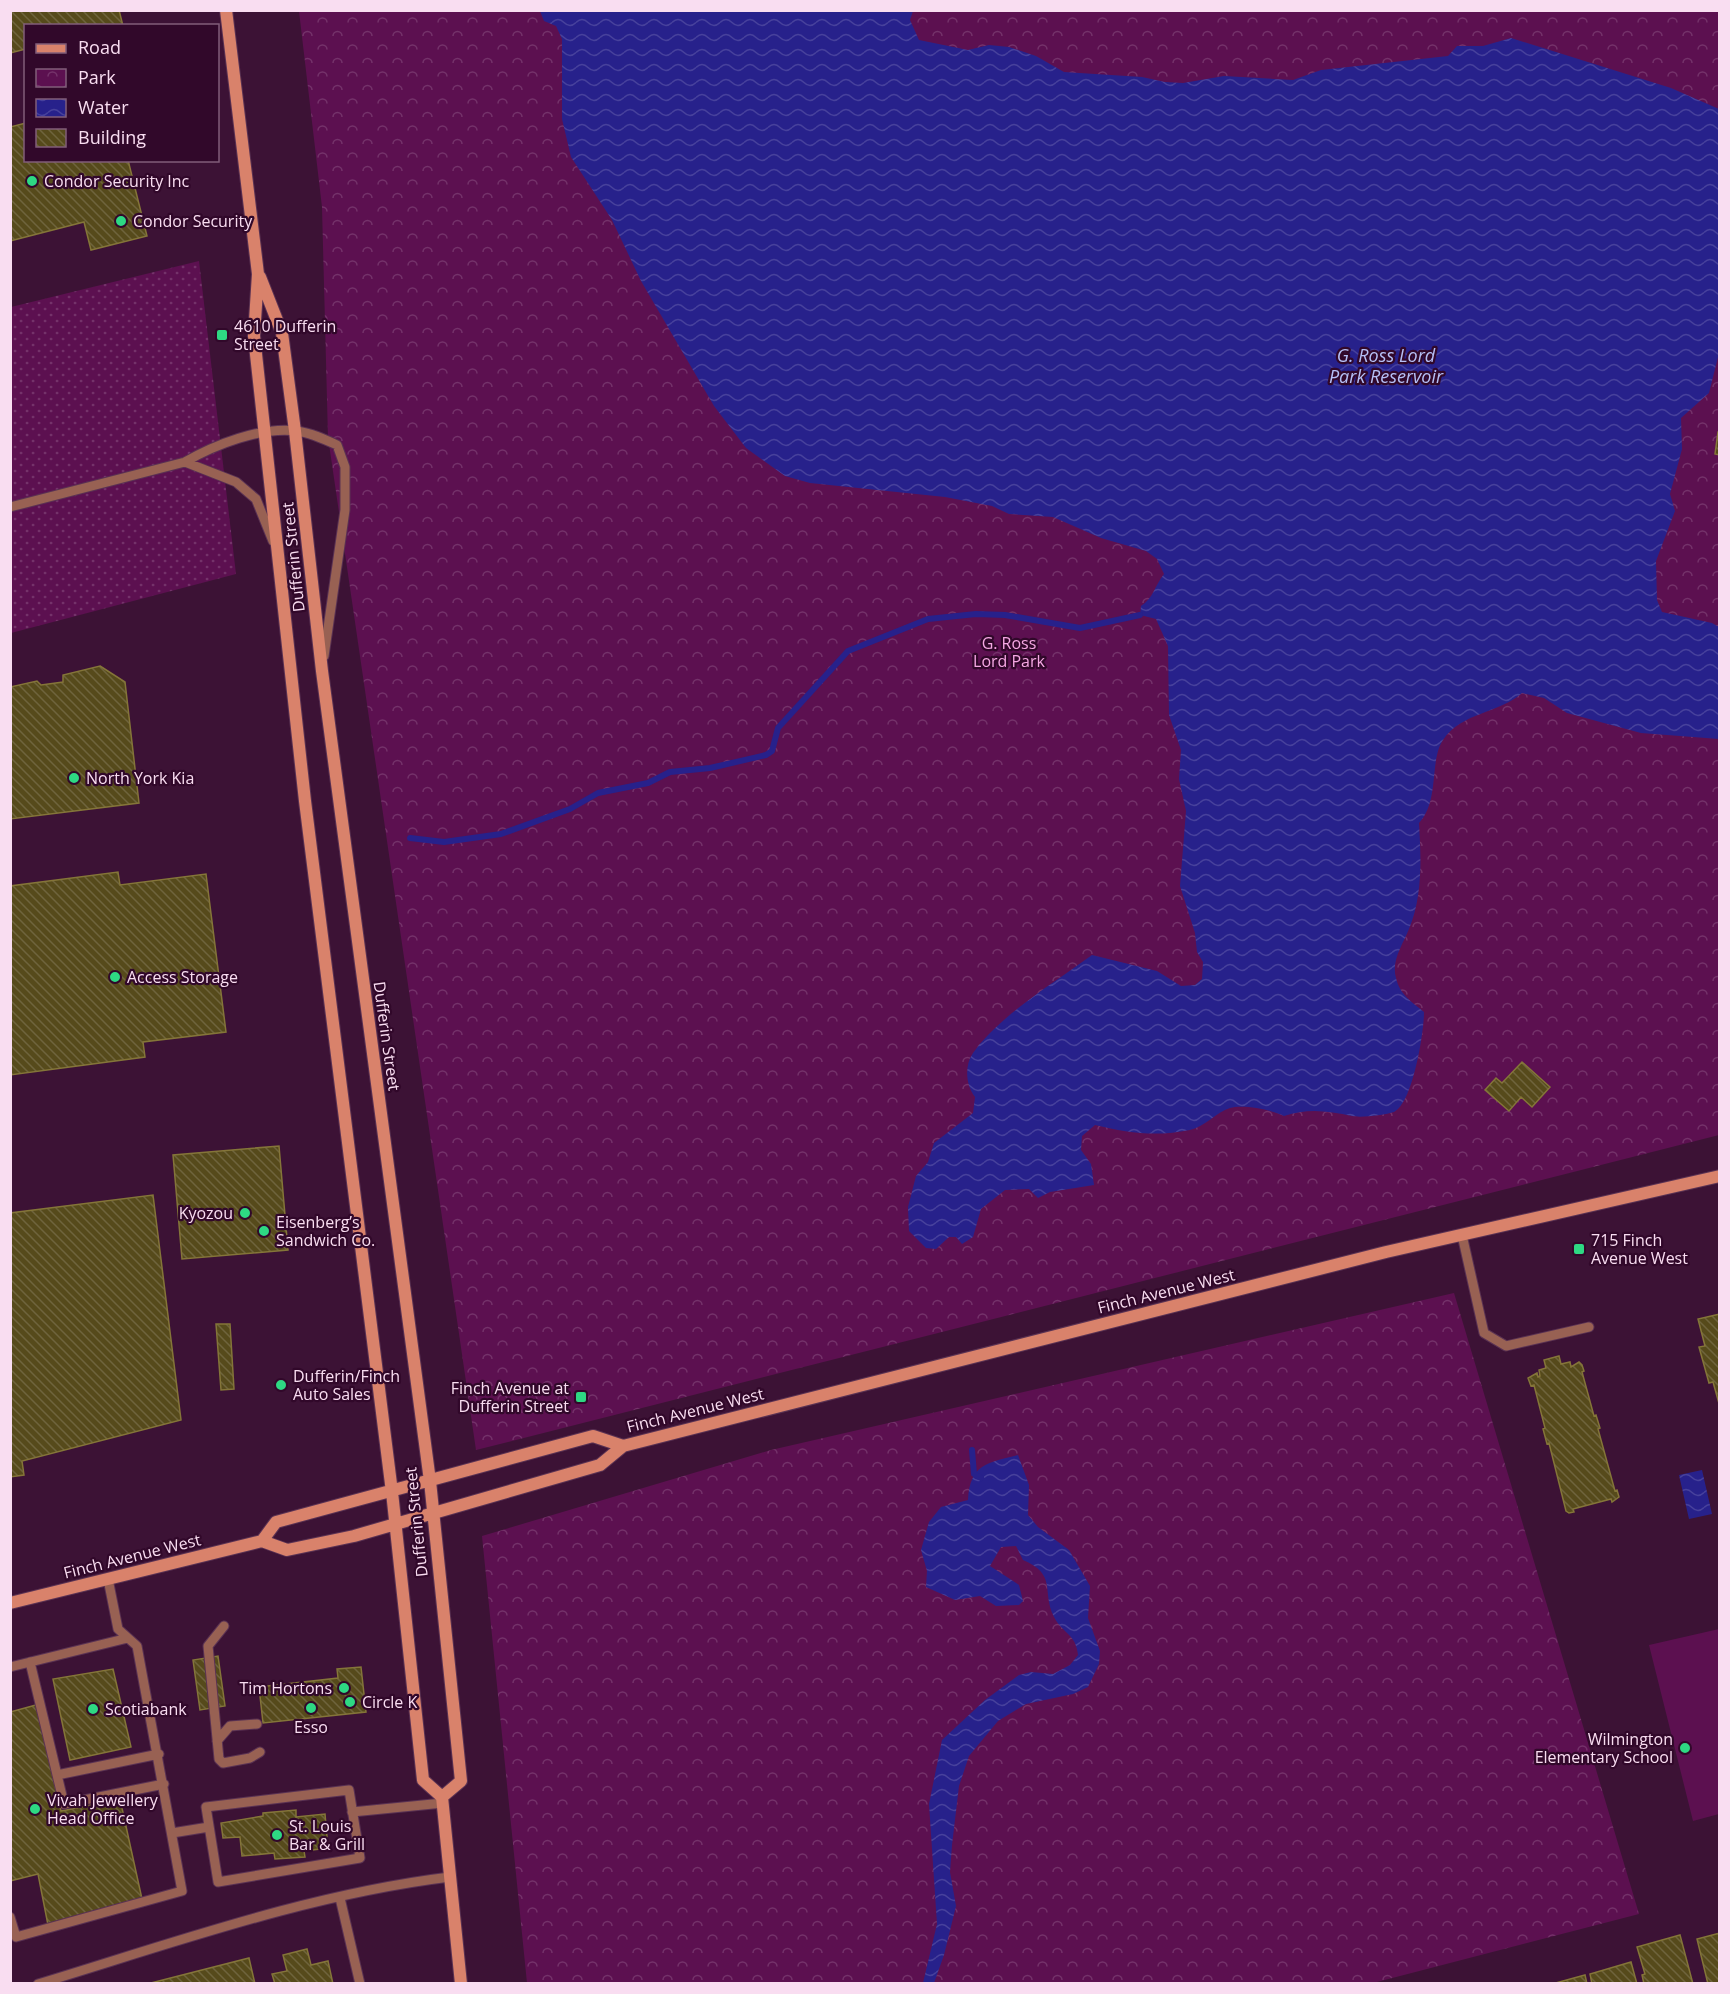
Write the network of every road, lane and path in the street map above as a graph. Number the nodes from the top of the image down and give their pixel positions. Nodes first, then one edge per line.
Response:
1 (226, 10) edge
2 (258, 274) junction
3 (295, 431) junction
4 (266, 433) junction
5 (185, 462) junction
6 (10, 507) edge
7 (278, 552) junction
8 (322, 670) junction
9 (1719, 1176) edge
10 (1462, 1234) junction
11 (1589, 1328) dead end
12 (622, 1446) junction
13 (430, 1481) junction
14 (393, 1492) junction
15 (432, 1515) junction
16 (396, 1526) junction
17 (262, 1541) junction
18 (108, 1579) junction
19 (10, 1603) edge
20 (224, 1626) dead end
21 (129, 1638) junction
22 (30, 1662) junction
23 (10, 1667) edge
24 (257, 1724) dead end
25 (217, 1741) junction
26 (260, 1752) dead end
27 (159, 1754) junction
28 (57, 1774) junction
29 (164, 1784) junction
30 (442, 1800) junction
31 (352, 1812) junction
32 (209, 1827) junction
33 (172, 1833) junction
34 (450, 1877) junction
35 (340, 1898) junction
36 (10, 1917) edge
37 (38, 1983) edge
38 (360, 1983) edge
39 (461, 1983) edge

1 - 2 main road, Dufferin Street
2 - 3 main road, Dufferin Street
2 - 4 main road, Dufferin Street
3 - 4 lane
3 - 8 main road, Dufferin Street
3 - 8 lane
4 - 5 lane
4 - 7 main road, Dufferin Street
5 - 6 lane
5 - 7 lane
7 - 14 main road, Dufferin Street
8 - 13 main road, Dufferin Street
9 - 10 main road, Finch Avenue West
10 - 11 lane
10 - 12 main road, Finch Avenue West
12 - 13 main road, Finch Avenue West
12 - 15 main road, Finch Avenue West
13 - 14 main road, Finch Avenue West
13 - 15 main road, Dufferin Street
14 - 16 main road, Dufferin Street
14 - 17 main road, Finch Avenue West
15 - 16 main road, Finch Avenue West
15 - 30 main road, Dufferin Street
16 - 17 main road, Finch Avenue West
16 - 30 main road, Dufferin Street
17 - 18 main road, Finch Avenue West
18 - 19 main road, Finch Avenue West
18 - 21 lane
20 - 25 lane
21 - 22 lane
21 - 27 lane
22 - 23 lane
22 - 28 lane
24 - 25 lane
25 - 26 lane
27 - 28 lane
27 - 29 lane
28 - 29 lane
29 - 33 lane
30 - 31 lane
30 - 34 main road
31 - 32 lane
31 - 32 lane
32 - 33 lane
33 - 36 lane
34 - 35 lane
34 - 39 main road
35 - 37 lane
35 - 38 lane

